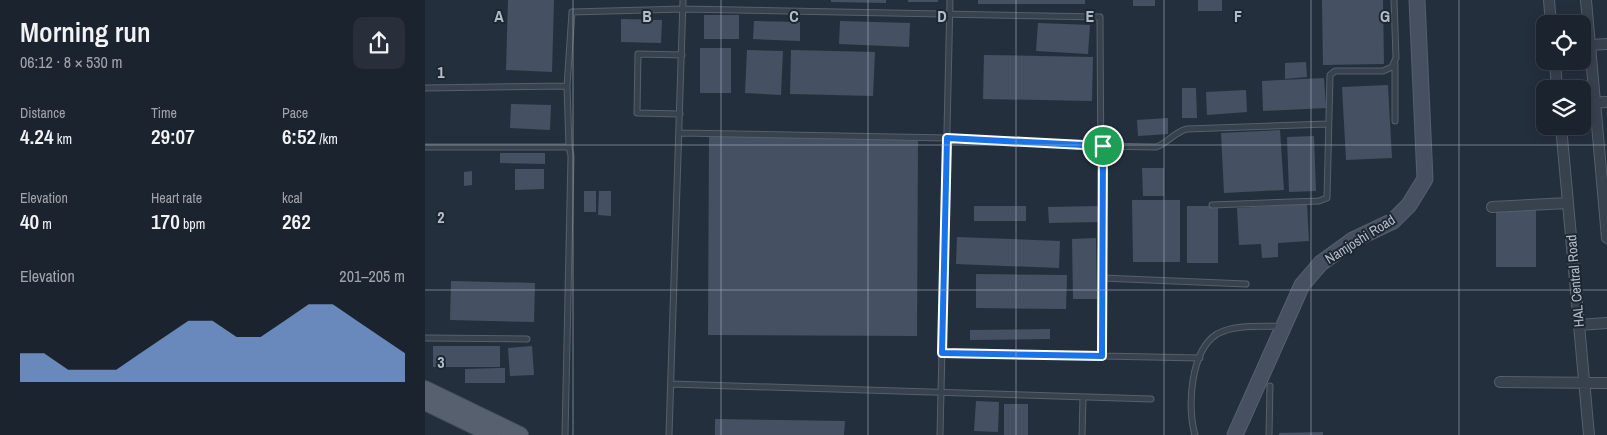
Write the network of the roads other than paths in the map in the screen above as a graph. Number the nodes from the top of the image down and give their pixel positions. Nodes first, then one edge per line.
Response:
1 (683, 0) edge
2 (950, 0) edge
3 (1394, 0) edge
4 (1417, 0) edge
5 (1549, 0) edge
6 (1585, 0) edge
7 (683, 9) junction
8 (949, 15) junction
9 (1550, 15) edge
10 (1587, 15) edge
11 (1607, 44) edge
12 (1591, 45) edge
13 (682, 55) junction
14 (1591, 57) edge
15 (1395, 63) junction
16 (567, 86) junction
17 (425, 88) edge
18 (1607, 102) edge
19 (1591, 103) edge
20 (1595, 103) junction
21 (680, 114) junction
22 (1395, 121) dead end
23 (1328, 124) junction
24 (680, 133) junction
25 (1562, 135) edge
26 (947, 138) junction
27 (1103, 146) junction
28 (425, 147) edge
29 (569, 147) junction
30 (1603, 154) edge
31 (1568, 203) junction
32 (1212, 205) dead end
33 (1492, 207) dead end
34 (1607, 238) edge
35 (1102, 278) junction
36 (1246, 284) dead end
37 (1607, 323) edge
38 (1579, 325) junction
39 (1285, 326) junction
40 (425, 338) edge
41 (527, 338) dead end
42 (942, 353) junction
43 (1102, 356) junction
44 (1199, 358) junction
45 (1500, 382) dead end
46 (1584, 383) junction
47 (1607, 383) edge
48 (671, 384) junction
49 (1270, 386) dead end
50 (425, 389) edge
51 (941, 393) junction
52 (1083, 397) junction
53 (1151, 399) dead end
54 (425, 402) edge
55 (493, 435) edge
56 (520, 435) edge
57 (565, 435) edge
58 (669, 435) edge
59 (940, 435) edge
60 (1082, 435) edge
61 (1195, 435) edge
62 (1235, 435) edge
63 (1269, 435) edge
64 (1589, 435) edge

1 - 7 lane
2 - 8 lane
3 - 15 lane
4 - 39 main road, Namjoshi Road
5 - 9 street
6 - 10 street
7 - 8 lane
7 - 13 lane
7 - 16 lane
8 - 26 lane
8 - 27 lane
11 - 12 street
13 - 21 lane
13 - 21 lane
14 - 20 street
15 - 22 lane
15 - 23 lane
16 - 17 lane
16 - 29 lane
18 - 20 street
19 - 20 street
20 - 30 street
21 - 24 lane
23 - 27 lane
23 - 32 lane
24 - 26 lane
24 - 48 lane
25 - 31 street, HAL Central Road
26 - 27 lane
26 - 42 lane
27 - 35 lane
28 - 29 lane
29 - 57 lane
30 - 34 street
31 - 33 street
31 - 38 street, HAL Central Road
35 - 36 lane
35 - 43 lane
37 - 38 street
38 - 46 street, HAL Central Road
39 - 44 lane
39 - 62 main road, Namjoshi Road
40 - 41 lane
42 - 43 lane
42 - 51 lane
43 - 44 lane
44 - 61 lane
45 - 46 street
46 - 47 street
46 - 64 street, HAL Central Road
48 - 51 lane
48 - 58 lane
49 - 63 lane
50 - 56 main road
51 - 52 lane
51 - 59 lane
52 - 53 lane
52 - 60 lane
54 - 55 main road

